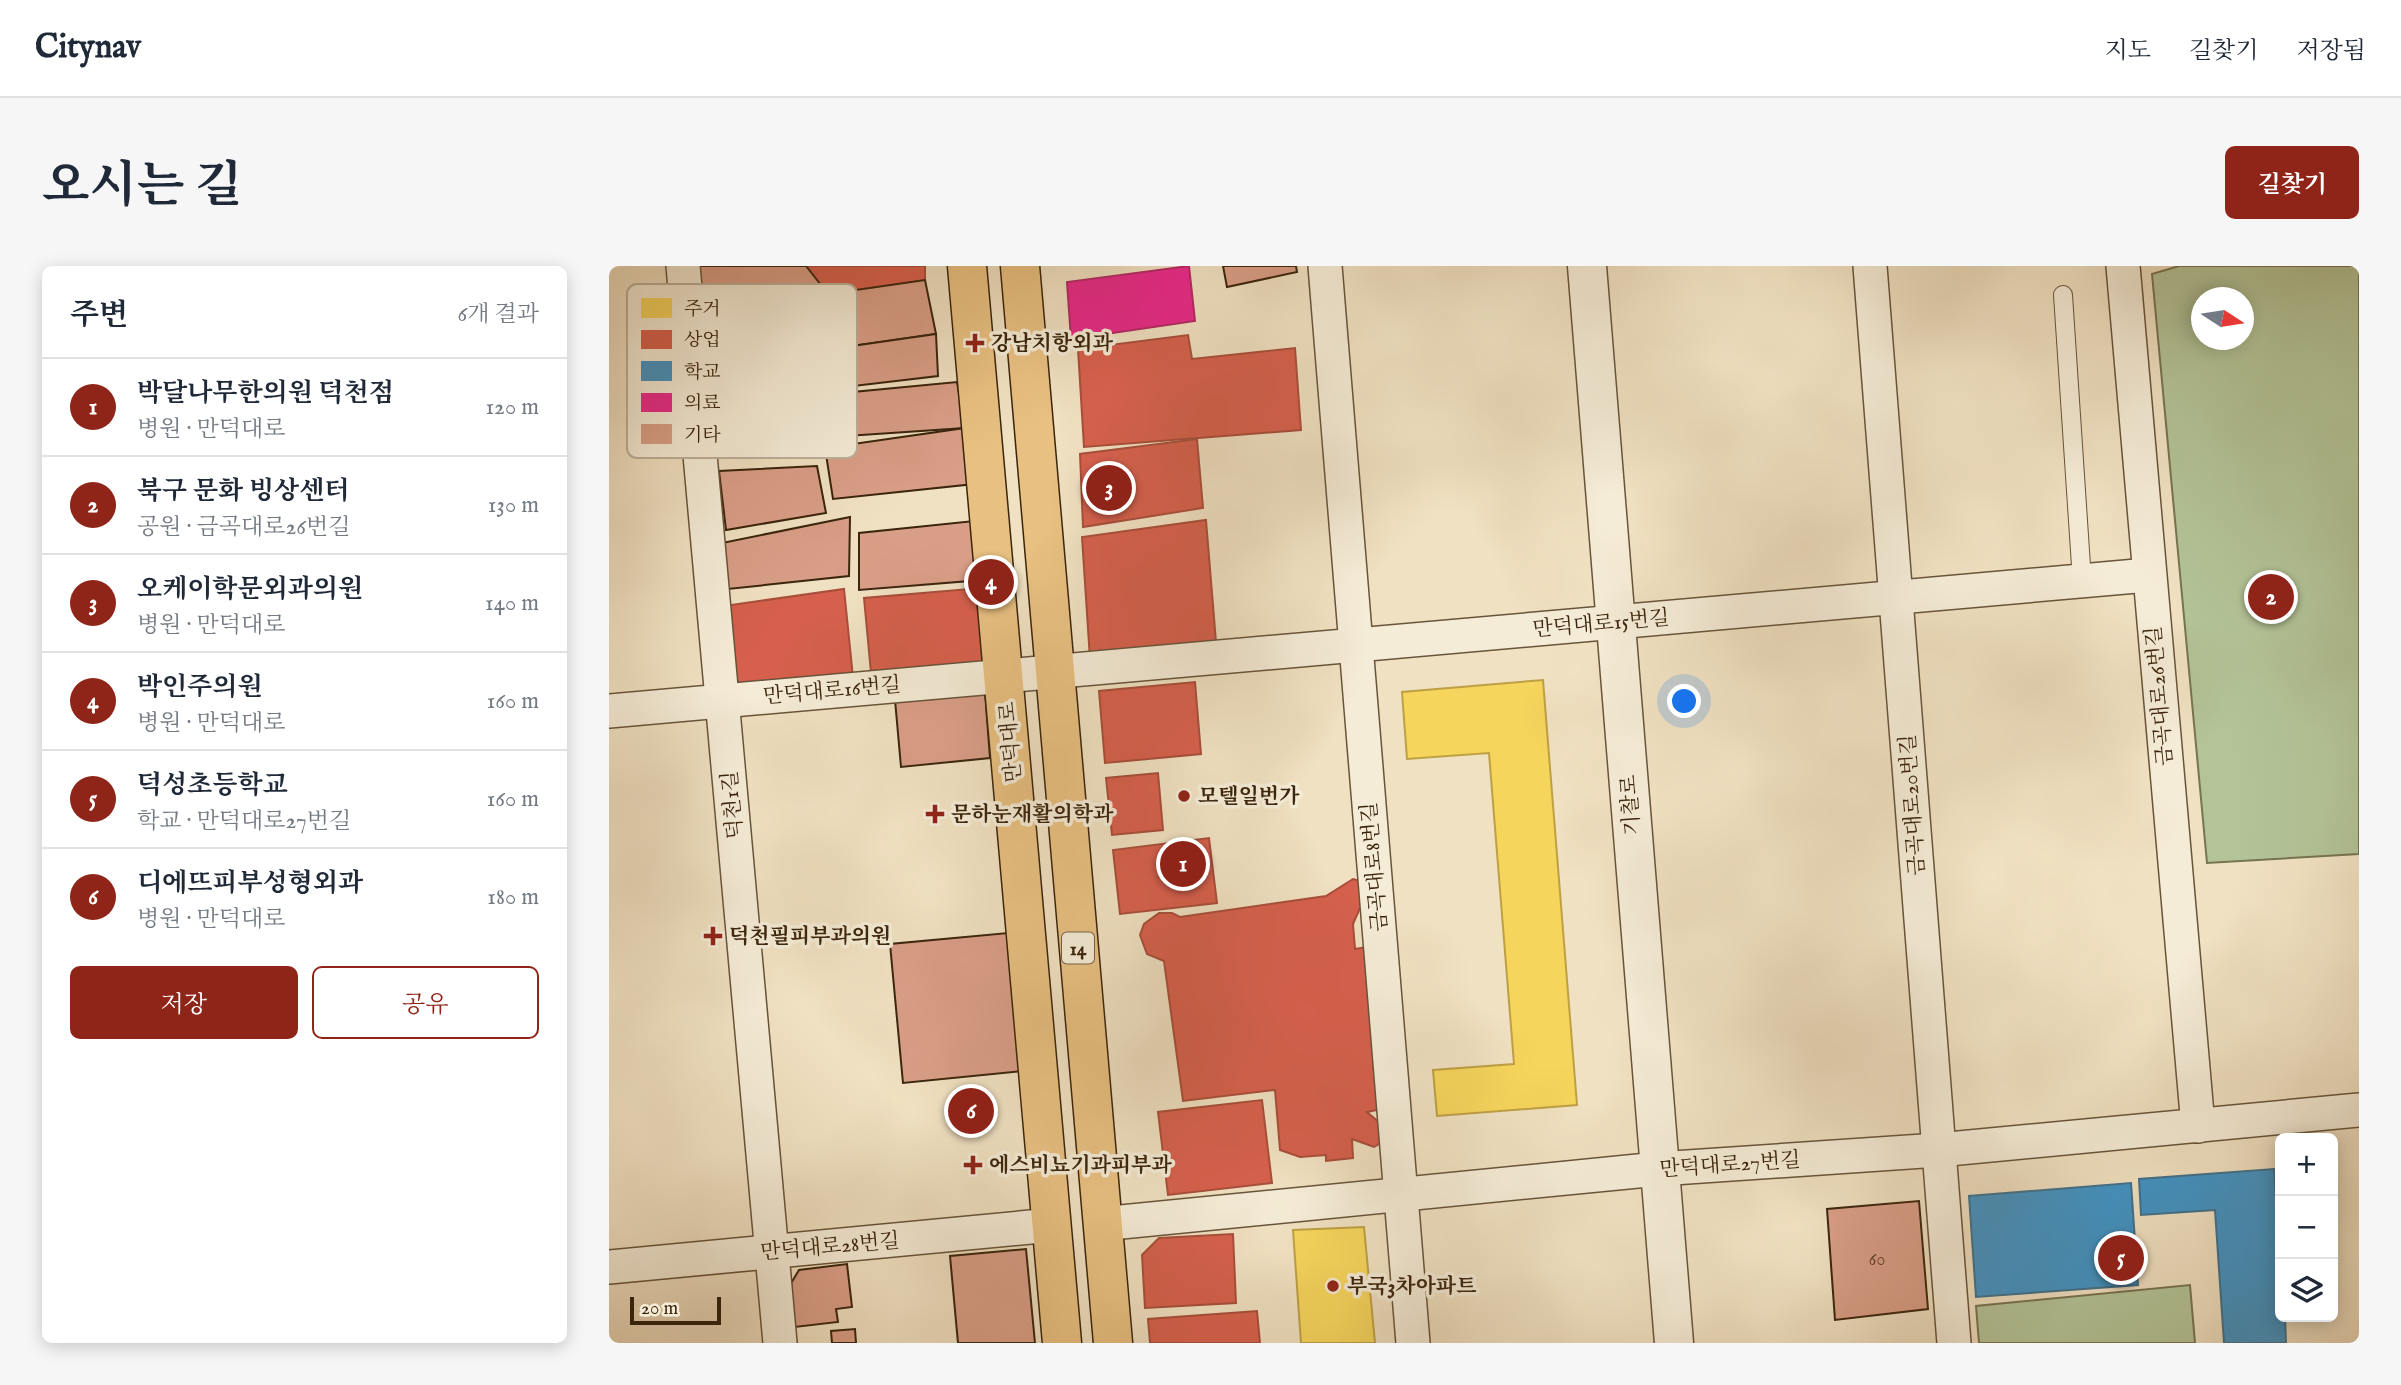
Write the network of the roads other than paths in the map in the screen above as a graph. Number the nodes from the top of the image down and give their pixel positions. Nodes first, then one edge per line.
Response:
1 (683, 266) edge
2 (967, 266) edge
3 (1020, 266) edge
4 (1325, 266) edge
5 (1587, 266) edge
6 (1870, 266) edge
7 (2123, 266) edge
8 (685, 284) edge
9 (2063, 295) dead end
10 (700, 458) edge
11 (2148, 575) junction
12 (2082, 581) junction
13 (1896, 597) junction
14 (1616, 623) junction
15 (1356, 642) junction
16 (1054, 672) junction
17 (1004, 674) junction
18 (722, 701) junction
19 (609, 711) edge
20 (2359, 1110) edge
21 (2198, 1126) junction
22 (1938, 1150) junction
23 (1658, 1169) junction
24 (1401, 1193) junction
25 (1101, 1224) junction
26 (1052, 1225) junction
27 (772, 1252) junction
28 (609, 1267) edge
29 (780, 1343) edge
30 (1062, 1343) edge
31 (1113, 1343) edge
32 (1413, 1343) edge
33 (1674, 1343) edge
34 (1954, 1343) edge

1 - 8 street, 덕천1길
2 - 17 main road, 만덕대로
3 - 16 main road
4 - 15 street, 금곡대로8번길
5 - 14 street, 기찰로
6 - 13 street, 금곡대로20번길
7 - 11 street, 금곡대로26번길
9 - 12 lane
10 - 18 street, 덕천1길
11 - 12 street, 만덕대로15번길
11 - 21 street, 금곡대로26번길
12 - 13 street, 만덕대로15번길
13 - 14 street, 만덕대로15번길
13 - 22 street, 금곡대로20번길
14 - 15 street, 만덕대로15번길
14 - 23 street, 기찰로
15 - 16 street, 만덕대로15번길
15 - 24 street, 금곡대로8번길
16 - 17 street, 만덕대로16번길
16 - 25 main road, 14
17 - 18 street, 만덕대로16번길
17 - 26 main road, 만덕대로
18 - 19 street, 만덕대로16번길
18 - 27 street, 덕천1길
20 - 21 street, 만덕대로27번길
21 - 22 street, 만덕대로27번길
22 - 23 street, 만덕대로27번길
22 - 34 street, 금곡대로20번길
23 - 24 street, 만덕대로27번길
23 - 33 street, 기찰로
24 - 25 street, 만덕대로27번길
24 - 32 street, 금곡대로8번길
25 - 31 main road, 14
26 - 27 street, 만덕대로28번길
26 - 30 main road, 만덕대로
27 - 28 street, 만덕대로28번길
27 - 29 street, 덕천1길

